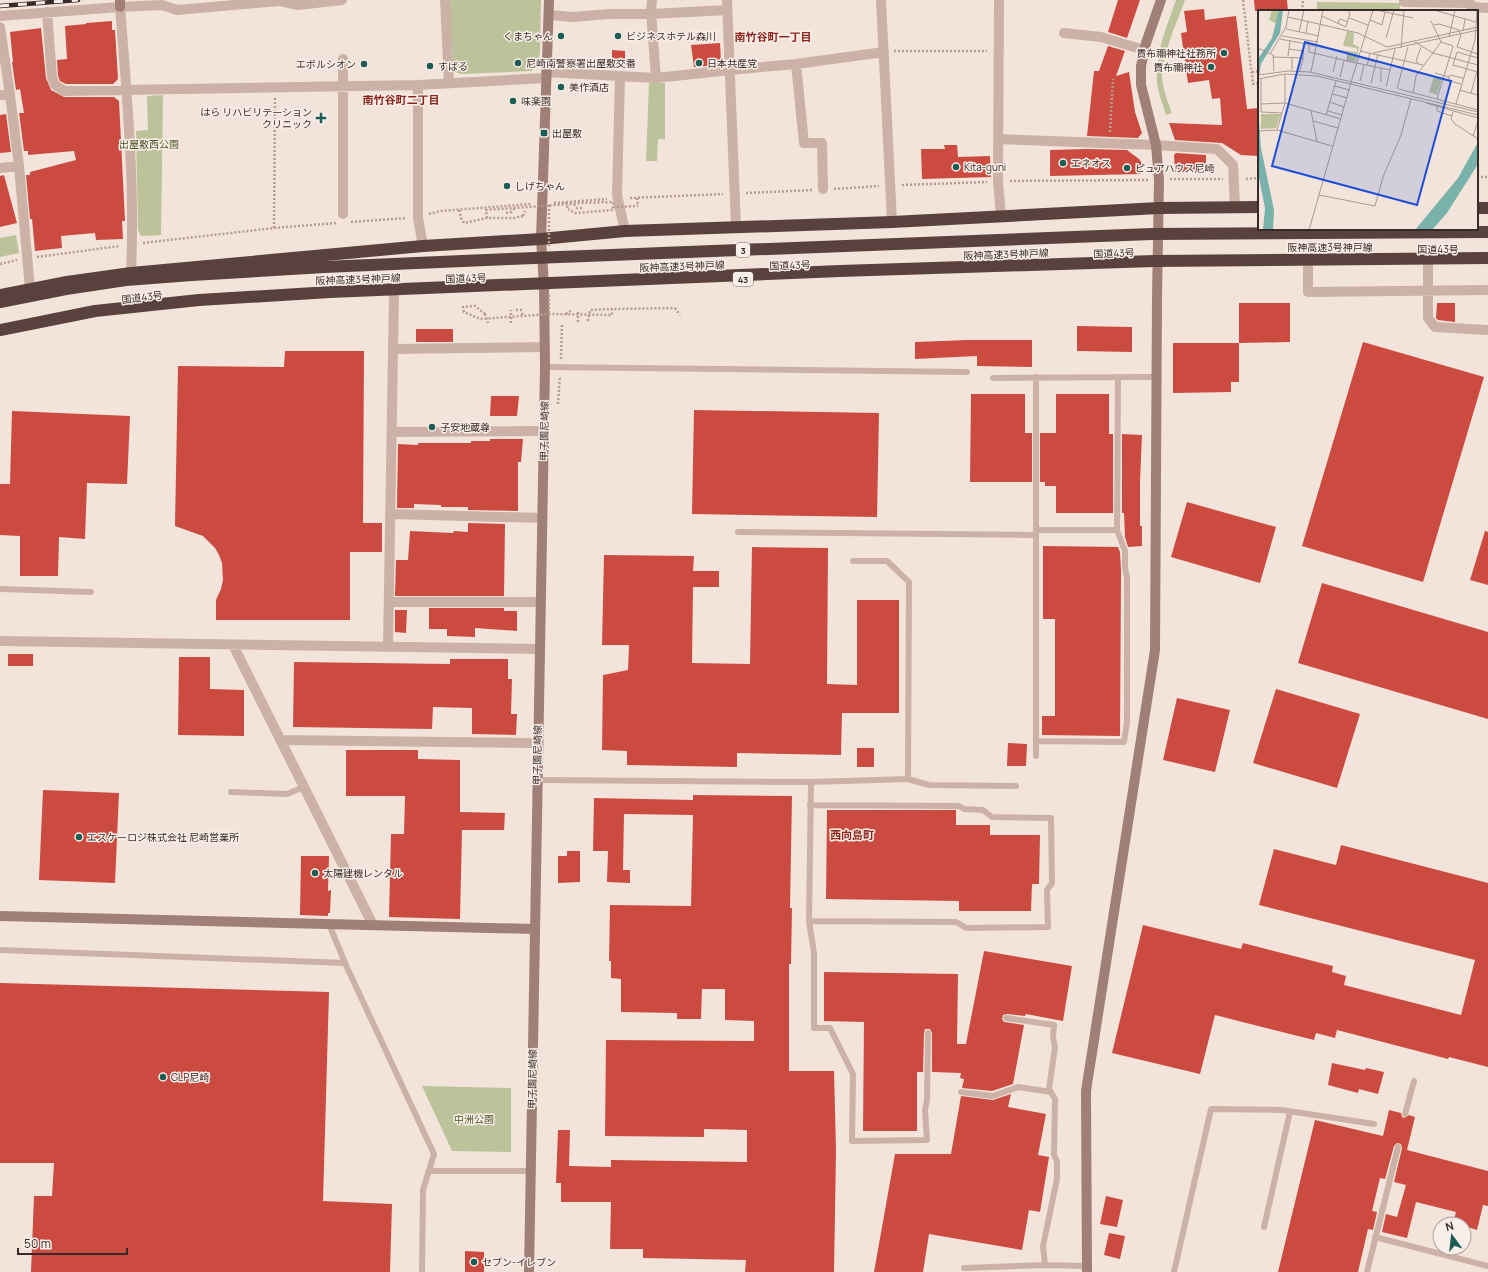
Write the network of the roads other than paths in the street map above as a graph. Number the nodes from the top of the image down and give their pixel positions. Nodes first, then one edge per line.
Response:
1 (342, 0) edge
2 (445, 0) edge
3 (549, 0) edge
4 (652, 0) edge
5 (881, 0) edge
6 (999, 0) edge
7 (1161, 0) edge
8 (1470, 1) edge
9 (120, 3) edge
10 (1404, 4) edge
11 (727, 5) edge
12 (1488, 8) edge
13 (47, 12) junction
14 (651, 14) junction
15 (549, 15) junction
16 (0, 16) edge
17 (0, 27) edge
18 (1064, 33) dead end
19 (1144, 50) junction
20 (884, 52) junction
21 (343, 59) dead end
22 (796, 64) junction
23 (730, 70) junction
24 (546, 75) junction
25 (620, 76) junction
26 (656, 78) junction
27 (449, 83) junction
28 (418, 85) junction
29 (342, 86) junction
30 (126, 89) junction
31 (5, 95) edge
32 (999, 139) junction
33 (1156, 144) junction
34 (19, 166) junction
35 (0, 168) edge
36 (823, 189) road end
37 (1236, 207) junction
38 (1258, 207) edge
39 (1159, 208) junction
40 (343, 214) dead end
41 (1001, 216) junction
42 (892, 222) junction
43 (736, 227) junction
44 (625, 231) junction
45 (1488, 232) edge
46 (541, 239) junction
47 (423, 246) junction
48 (1488, 260) edge
49 (1428, 261) junction
50 (1308, 262) junction
51 (1158, 263) junction
52 (132, 273) junction
53 (544, 286) junction
54 (30, 289) junction
55 (1488, 290) edge
56 (1428, 291) junction
57 (394, 293) junction
58 (0, 295) edge
59 (0, 302) edge
60 (0, 330) edge
61 (1488, 330) edge
62 (0, 334) edge
63 (545, 347) junction
64 (394, 349) junction
65 (545, 367) junction
66 (967, 372) dead end
67 (1036, 377) junction
68 (1118, 377) junction
69 (1156, 377) junction
70 (993, 378) dead end
71 (544, 430) junction
72 (392, 432) junction
73 (390, 514) junction
74 (542, 518) junction
75 (1117, 530) junction
76 (738, 532) dead end
77 (1036, 533) junction
78 (853, 561) dead end
79 (0, 589) edge
80 (91, 592) dead end
81 (389, 602) junction
82 (540, 602) junction
83 (0, 641) edge
84 (233, 645) junction
85 (388, 647) junction
86 (540, 649) junction
87 (280, 740) junction
88 (1036, 741) junction
89 (538, 743) junction
90 (1036, 756) dead end
91 (908, 779) junction
92 (537, 780) junction
93 (811, 782) junction
94 (1016, 786) dead end
95 (304, 788) junction
96 (231, 792) dead end
97 (810, 805) junction
98 (0, 916) edge
99 (809, 921) junction
100 (329, 924) junction
101 (373, 925) junction
102 (535, 929) junction
103 (0, 950) edge
104 (345, 963) junction
105 (1006, 1018) dead end
106 (928, 1033) dead end
107 (1414, 1082) dead end
108 (961, 1092) dead end
109 (1051, 1092) junction
110 (1290, 1112) junction
111 (1405, 1114) dead end
112 (1374, 1124) dead end
113 (1398, 1146) dead end
114 (429, 1171) junction
115 (531, 1171) junction
116 (1264, 1227) dead end
117 (1375, 1237) junction
118 (1045, 1265) junction
119 (1488, 1266) edge
120 (964, 1268) dead end
121 (1087, 1269) edge
122 (422, 1272) edge
123 (529, 1272) edge
124 (1174, 1272) edge
125 (1366, 1272) edge

1 - 9 street
2 - 27 street
3 - 15 street, 甲子園尼崎線
4 - 14 street
5 - 20 street
6 - 32 street
7 - 19 street
8 - 10 street
8 - 12 street
9 - 13 street
9 - 30 street
11 - 14 street
11 - 23 street
13 - 16 street
13 - 30 street
14 - 15 street
14 - 26 street
15 - 24 street, 甲子園尼崎線
17 - 31 street
18 - 19 street
19 - 33 street
20 - 22 street
20 - 42 street
21 - 29 street
22 - 23 street
22 - 36 street
23 - 26 street
23 - 43 street
24 - 25 street
24 - 27 street
24 - 46 street, 甲子園尼崎線
25 - 26 street
25 - 44 street
27 - 28 street
28 - 29 street
28 - 47 street
29 - 30 street
29 - 40 street
30 - 52 street
31 - 34 street
32 - 33 street
32 - 41 street
33 - 37 street
33 - 39 street
34 - 35 street
34 - 54 street
37 - 38 highway
37 - 39 highway
39 - 41 highway
39 - 51 street
41 - 42 highway
42 - 43 highway
43 - 44 highway
44 - 46 highway
45 - 59 highway, 阪神高速3号神戸線 / 3, bridge
46 - 47 highway
46 - 53 street, 甲子園尼崎線
47 - 52 highway
48 - 49 highway, 国道43号 / 43
48 - 60 highway, 阪神高速3号神戸線, bridge
49 - 50 highway, 国道43号 / 43
49 - 56 street
50 - 51 highway, 国道43号 / 43
50 - 56 street
51 - 53 highway, 国道43号 / 43
51 - 69 street
52 - 54 highway
53 - 57 highway, 国道43号 / 43
53 - 63 street, 甲子園尼崎線
54 - 58 highway
55 - 56 street
56 - 61 street
57 - 62 highway, 国道43号 / 43
57 - 64 street
63 - 64 street
63 - 65 street, 甲子園尼崎線
64 - 72 street
65 - 66 lane
65 - 71 street, 甲子園尼崎線
67 - 68 lane
67 - 70 lane
67 - 77 lane
68 - 69 lane
68 - 75 lane
69 - 121 street
71 - 72 street
71 - 74 street, 甲子園尼崎線
72 - 73 street
73 - 74 street
73 - 81 street
74 - 82 street, 甲子園尼崎線
75 - 77 lane
75 - 88 lane
76 - 77 lane
77 - 88 lane
78 - 91 lane
79 - 80 lane
81 - 82 street
81 - 85 street
82 - 86 street, 甲子園尼崎線
83 - 84 street
84 - 85 street
84 - 87 street
85 - 86 street
86 - 89 street, 甲子園尼崎線
87 - 89 street
87 - 95 street
88 - 90 lane
89 - 92 street, 甲子園尼崎線
91 - 93 lane
91 - 94 lane
92 - 93 lane
92 - 102 street, 甲子園尼崎線
93 - 97 lane
95 - 96 lane
95 - 101 street
97 - 99 lane
97 - 99 lane
98 - 100 street
99 - 106 lane
100 - 101 street
100 - 104 lane
101 - 102 street
102 - 115 street, 甲子園尼崎線
103 - 104 lane
104 - 114 lane
105 - 109 lane
107 - 111 lane
108 - 109 lane
109 - 118 lane
110 - 112 lane
110 - 116 lane
110 - 124 lane
113 - 117 lane
114 - 115 lane
114 - 122 lane
115 - 123 street, 甲子園尼崎線
117 - 119 lane
117 - 125 lane
118 - 120 lane
118 - 121 lane

